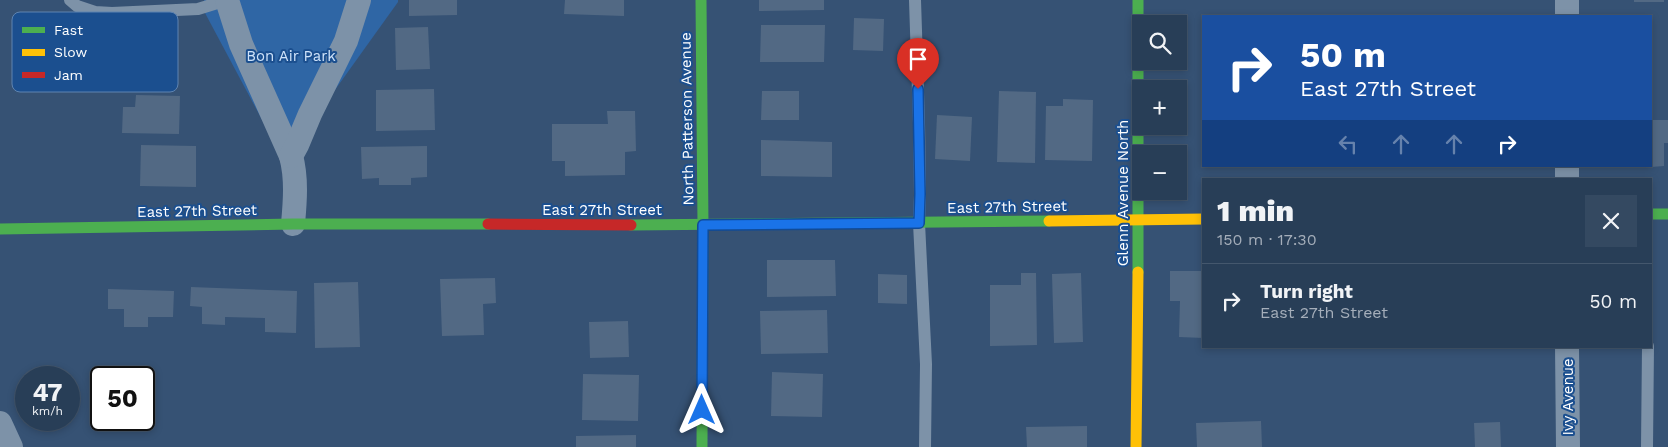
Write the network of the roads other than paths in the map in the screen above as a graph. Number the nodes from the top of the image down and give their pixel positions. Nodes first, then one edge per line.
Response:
1 (70, 0) edge
2 (227, 0) edge
3 (359, 0) edge
4 (701, 0) edge
5 (915, 0) edge
6 (1138, 0) edge
7 (1567, 0) edge
8 (95, 12) edge
9 (134, 12) edge
10 (1567, 15) edge
11 (291, 156) junction
12 (1652, 214) edge
13 (1668, 214) edge
14 (1202, 219) edge
15 (1139, 220) junction
16 (919, 223) junction
17 (293, 224) junction
18 (703, 225) junction
19 (0, 229) edge
20 (1567, 348) edge
21 (1648, 348) edge
22 (0, 423) edge
23 (11, 447) edge
24 (702, 447) edge
25 (925, 447) edge
26 (1136, 447) edge
27 (1568, 447) edge
28 (1647, 447) edge

1 - 8 lane
2 - 9 lane
2 - 11 street
3 - 11 street
4 - 18 street, North Patterson Avenue
5 - 16 lane
6 - 15 street, Glenn Avenue North
7 - 10 street
11 - 17 street
12 - 13 street
14 - 15 street, East 27th Street
15 - 16 street, East 27th Street
15 - 26 street, Glenn Avenue North
16 - 18 street, East 27th Street
16 - 25 lane
17 - 18 street, East 27th Street
17 - 19 street, East 27th Street
18 - 24 street, North Patterson Avenue
20 - 27 street, Ivy Avenue
21 - 28 lane
22 - 23 street

